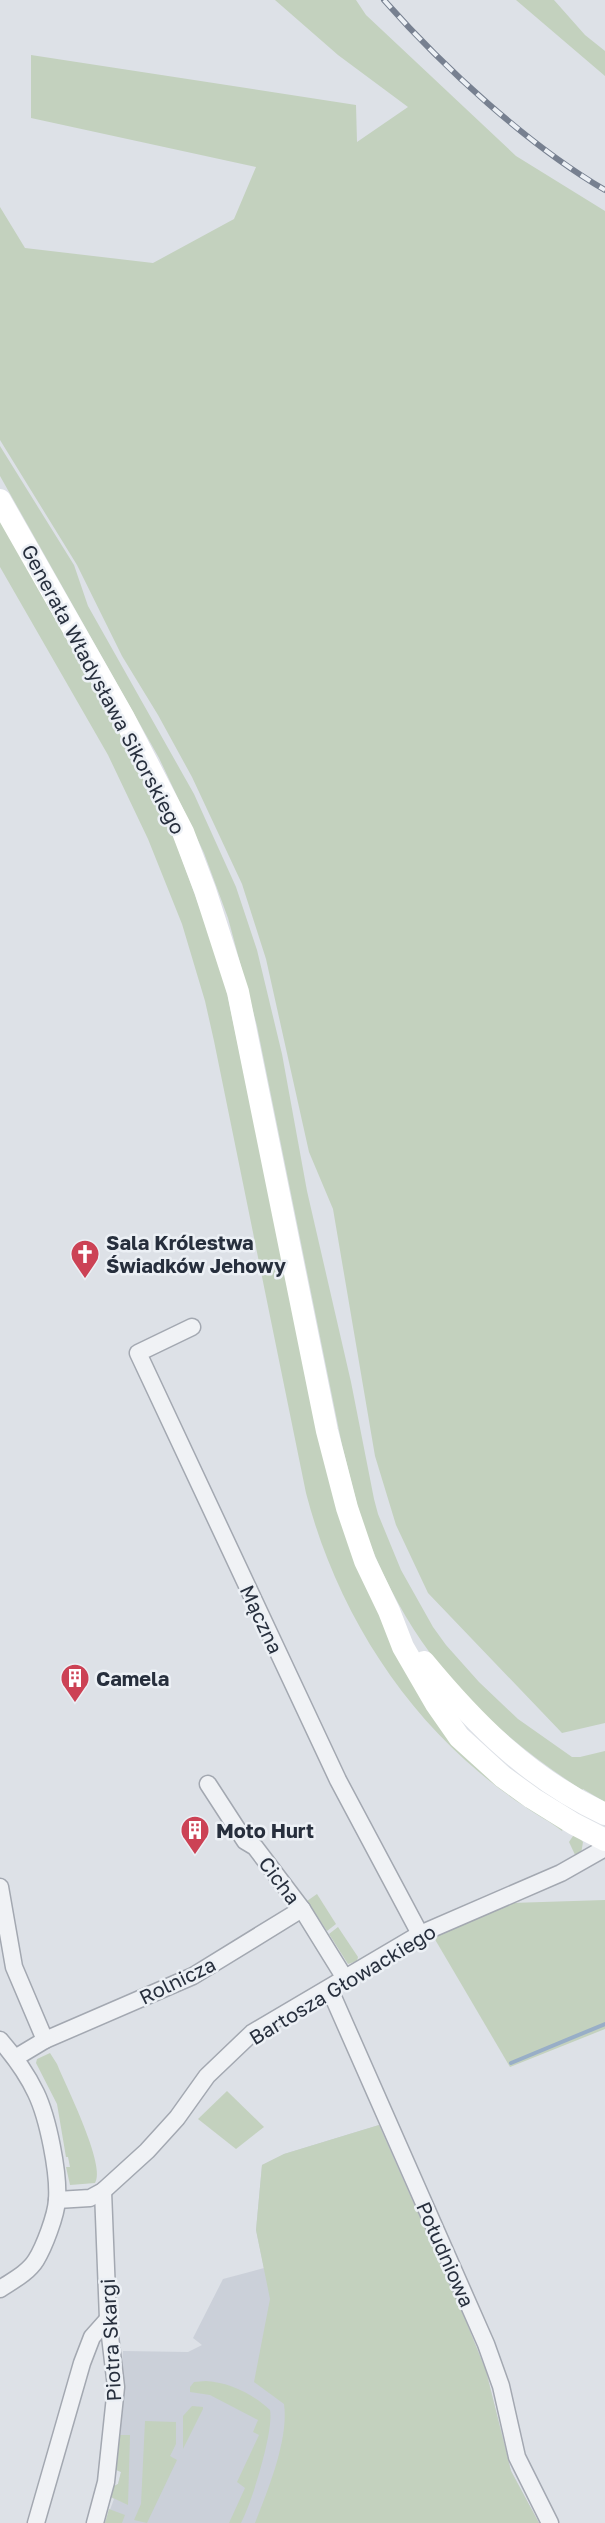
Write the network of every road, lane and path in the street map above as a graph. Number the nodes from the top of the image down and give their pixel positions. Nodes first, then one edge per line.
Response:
1 (0, 500) edge
2 (192, 1327) dead end
3 (389, 1611) junction
4 (208, 1784) dead end
5 (605, 1814) edge
6 (605, 1840) edge
7 (605, 1848) edge
8 (0, 1887) edge
9 (302, 1909) junction
10 (420, 1934) junction
11 (346, 1980) junction
12 (330, 1990) junction
13 (0, 2040) edge
14 (45, 2040) junction
15 (15, 2058) junction
16 (103, 2191) junction
17 (57, 2200) junction
18 (0, 2289) edge
19 (108, 2319) junction
20 (36, 2523) edge
21 (96, 2523) edge
22 (550, 2523) edge

1 - 3 main road, Generała Władysława Sikorskiego
2 - 10 street, Mączna
3 - 5 main road, Generała Władysława Sikorskiego
3 - 6 main road, Generała Władysława Sikorskiego
4 - 9 street, Cicha
7 - 10 street, Bartosza Głowackiego
8 - 14 street
9 - 11 street, Cicha
9 - 14 street, Rolnicza
10 - 11 street, Bartosza Głowackiego
11 - 12 street, Bartosza Głowackiego
12 - 16 street, Bartosza Głowackiego
12 - 22 street, Południowa
13 - 15 street
14 - 15 street
15 - 17 street
16 - 17 street, Bartosza Głowackiego
16 - 19 street, Piotra Skargi
17 - 18 street
19 - 20 street
19 - 21 street, Piotra Skargi

